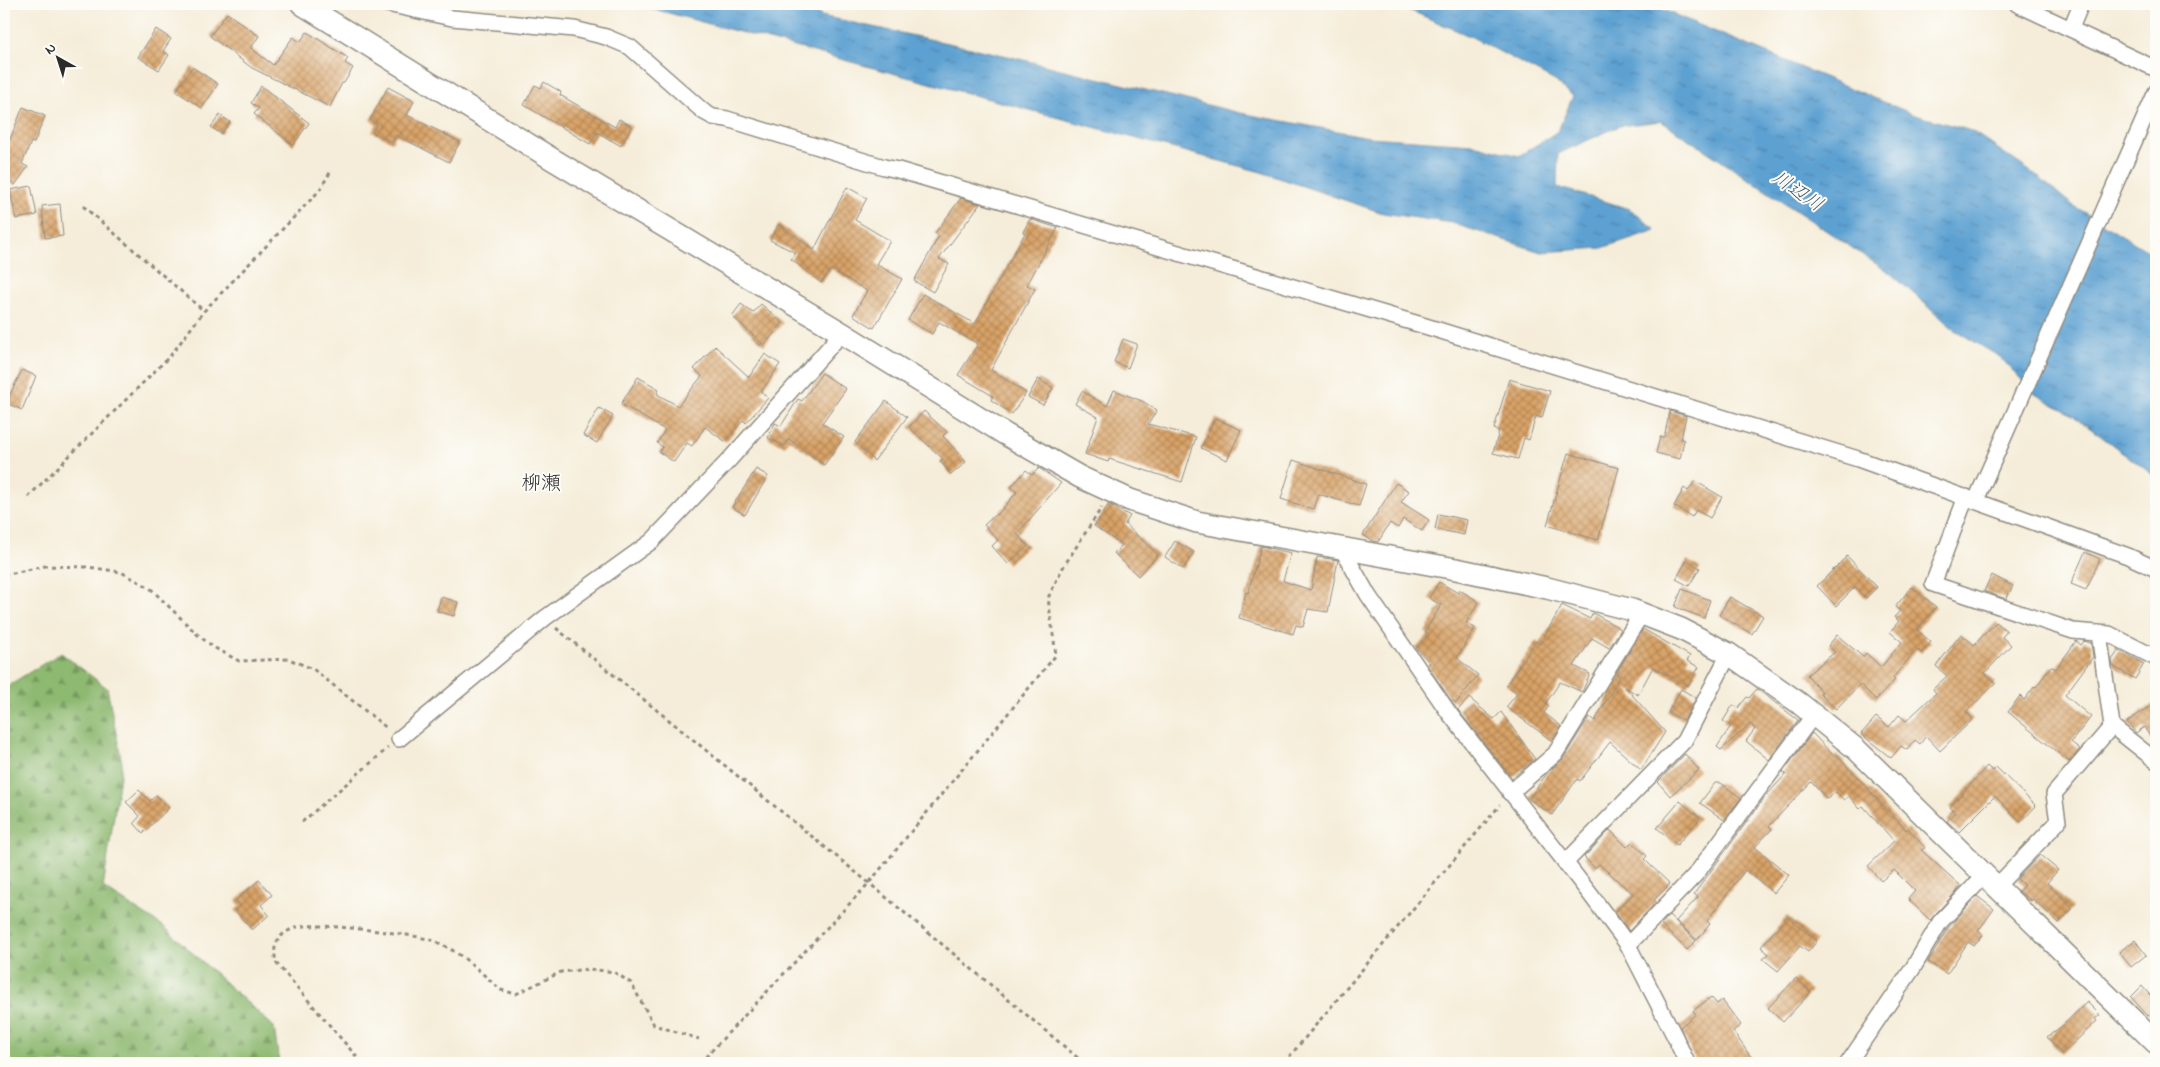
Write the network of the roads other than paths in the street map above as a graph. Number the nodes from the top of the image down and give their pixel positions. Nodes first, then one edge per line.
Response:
1 (302, 4) edge
2 (386, 4) edge
3 (2017, 4) edge
4 (2081, 4) edge
5 (2071, 28) junction
6 (2156, 69) edge
7 (2156, 92) edge
8 (842, 333) junction
9 (1971, 499) junction
10 (1342, 549) junction
11 (2156, 569) edge
12 (1642, 614) junction
13 (2099, 633) junction
14 (1729, 654) junction
15 (2156, 658) edge
16 (1813, 716) junction
17 (2112, 726) junction
18 (399, 738) road end
19 (2156, 761) edge
20 (1510, 793) junction
21 (1566, 863) junction
22 (1991, 880) junction
23 (1628, 945) junction
24 (2156, 1043) edge
25 (1687, 1063) edge
26 (1848, 1063) edge

1 - 8 street
2 - 9 street
3 - 5 street
4 - 5 street
5 - 6 street
7 - 9 street
8 - 10 street
8 - 18 street
9 - 11 street
9 - 13 street
10 - 12 street
10 - 20 street
12 - 14 street
12 - 20 street
13 - 15 street
13 - 17 street
14 - 16 street
14 - 21 street
16 - 22 street
16 - 23 street
17 - 19 street
17 - 22 street
20 - 21 street
21 - 23 street
22 - 24 street
22 - 26 street
23 - 25 street

